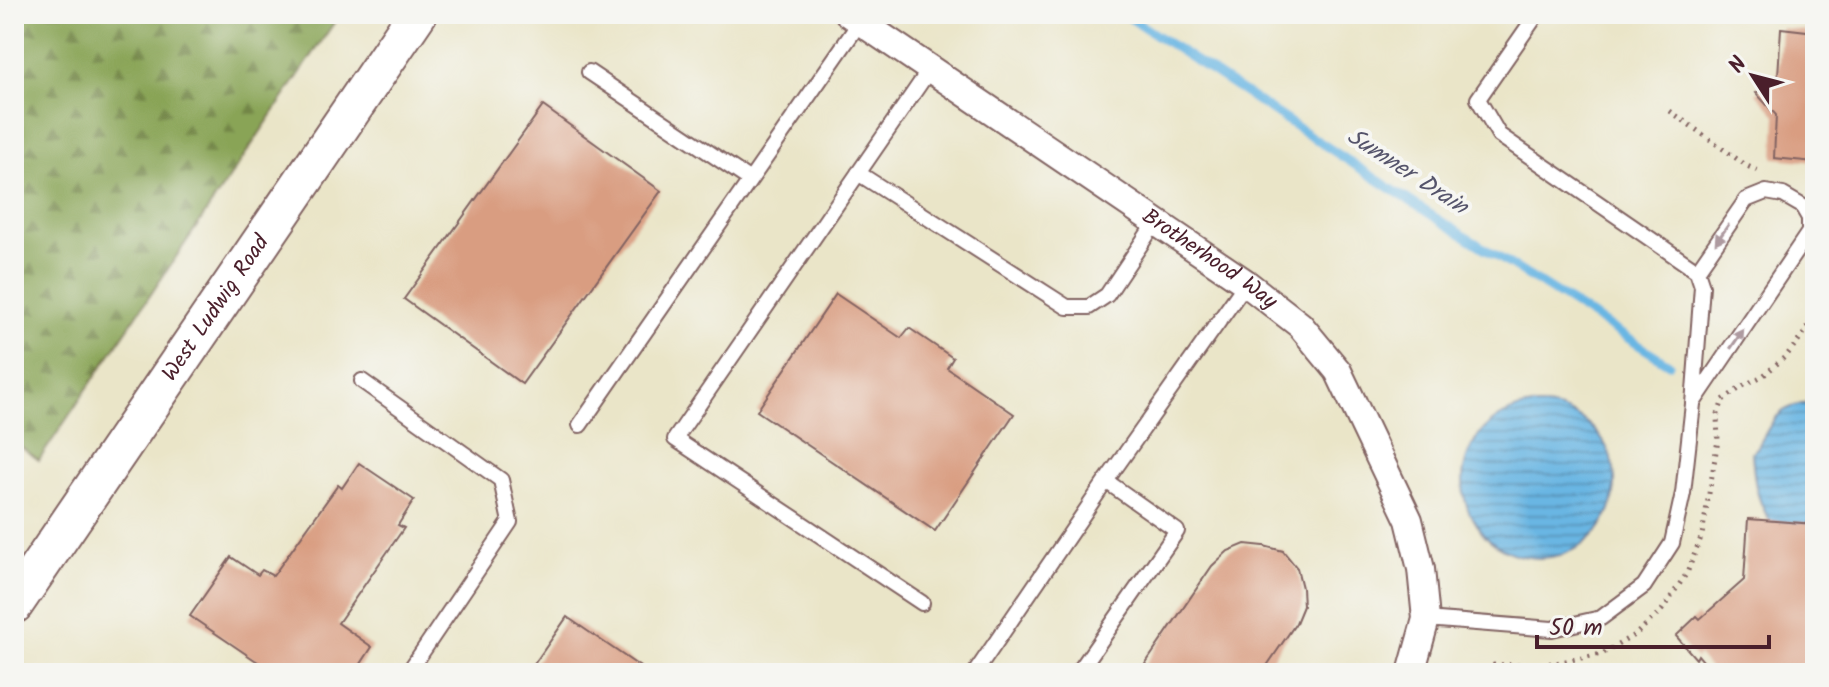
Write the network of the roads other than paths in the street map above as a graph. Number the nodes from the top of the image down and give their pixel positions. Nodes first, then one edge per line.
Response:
1 (417, 14) edge
2 (1537, 14) edge
3 (854, 18) edge
4 (930, 69) junction
5 (589, 72) dead end
6 (858, 173) junction
7 (750, 180) junction
8 (1155, 223) junction
9 (1697, 271) junction
10 (1246, 283) junction
11 (362, 381) dead end
12 (1693, 404) junction
13 (580, 425) dead end
14 (1106, 481) junction
15 (922, 603) dead end
16 (14, 604) edge
17 (1426, 619) junction
18 (408, 673) edge
19 (975, 673) edge
20 (1078, 673) edge
21 (1411, 673) edge

1 - 16 main road, West Ludwig Road
2 - 9 lane
3 - 4 street, Brotherhood Way
3 - 7 lane
4 - 6 lane
4 - 8 street, Brotherhood Way
5 - 7 lane
6 - 8 lane
6 - 15 lane
7 - 13 lane
8 - 10 street, Brotherhood Way
9 - 12 lane
12 -> 9 lane
10 - 14 lane
10 - 17 street, Brotherhood Way
11 - 18 lane
12 - 17 lane
14 - 19 lane
14 - 20 lane
17 - 21 street

